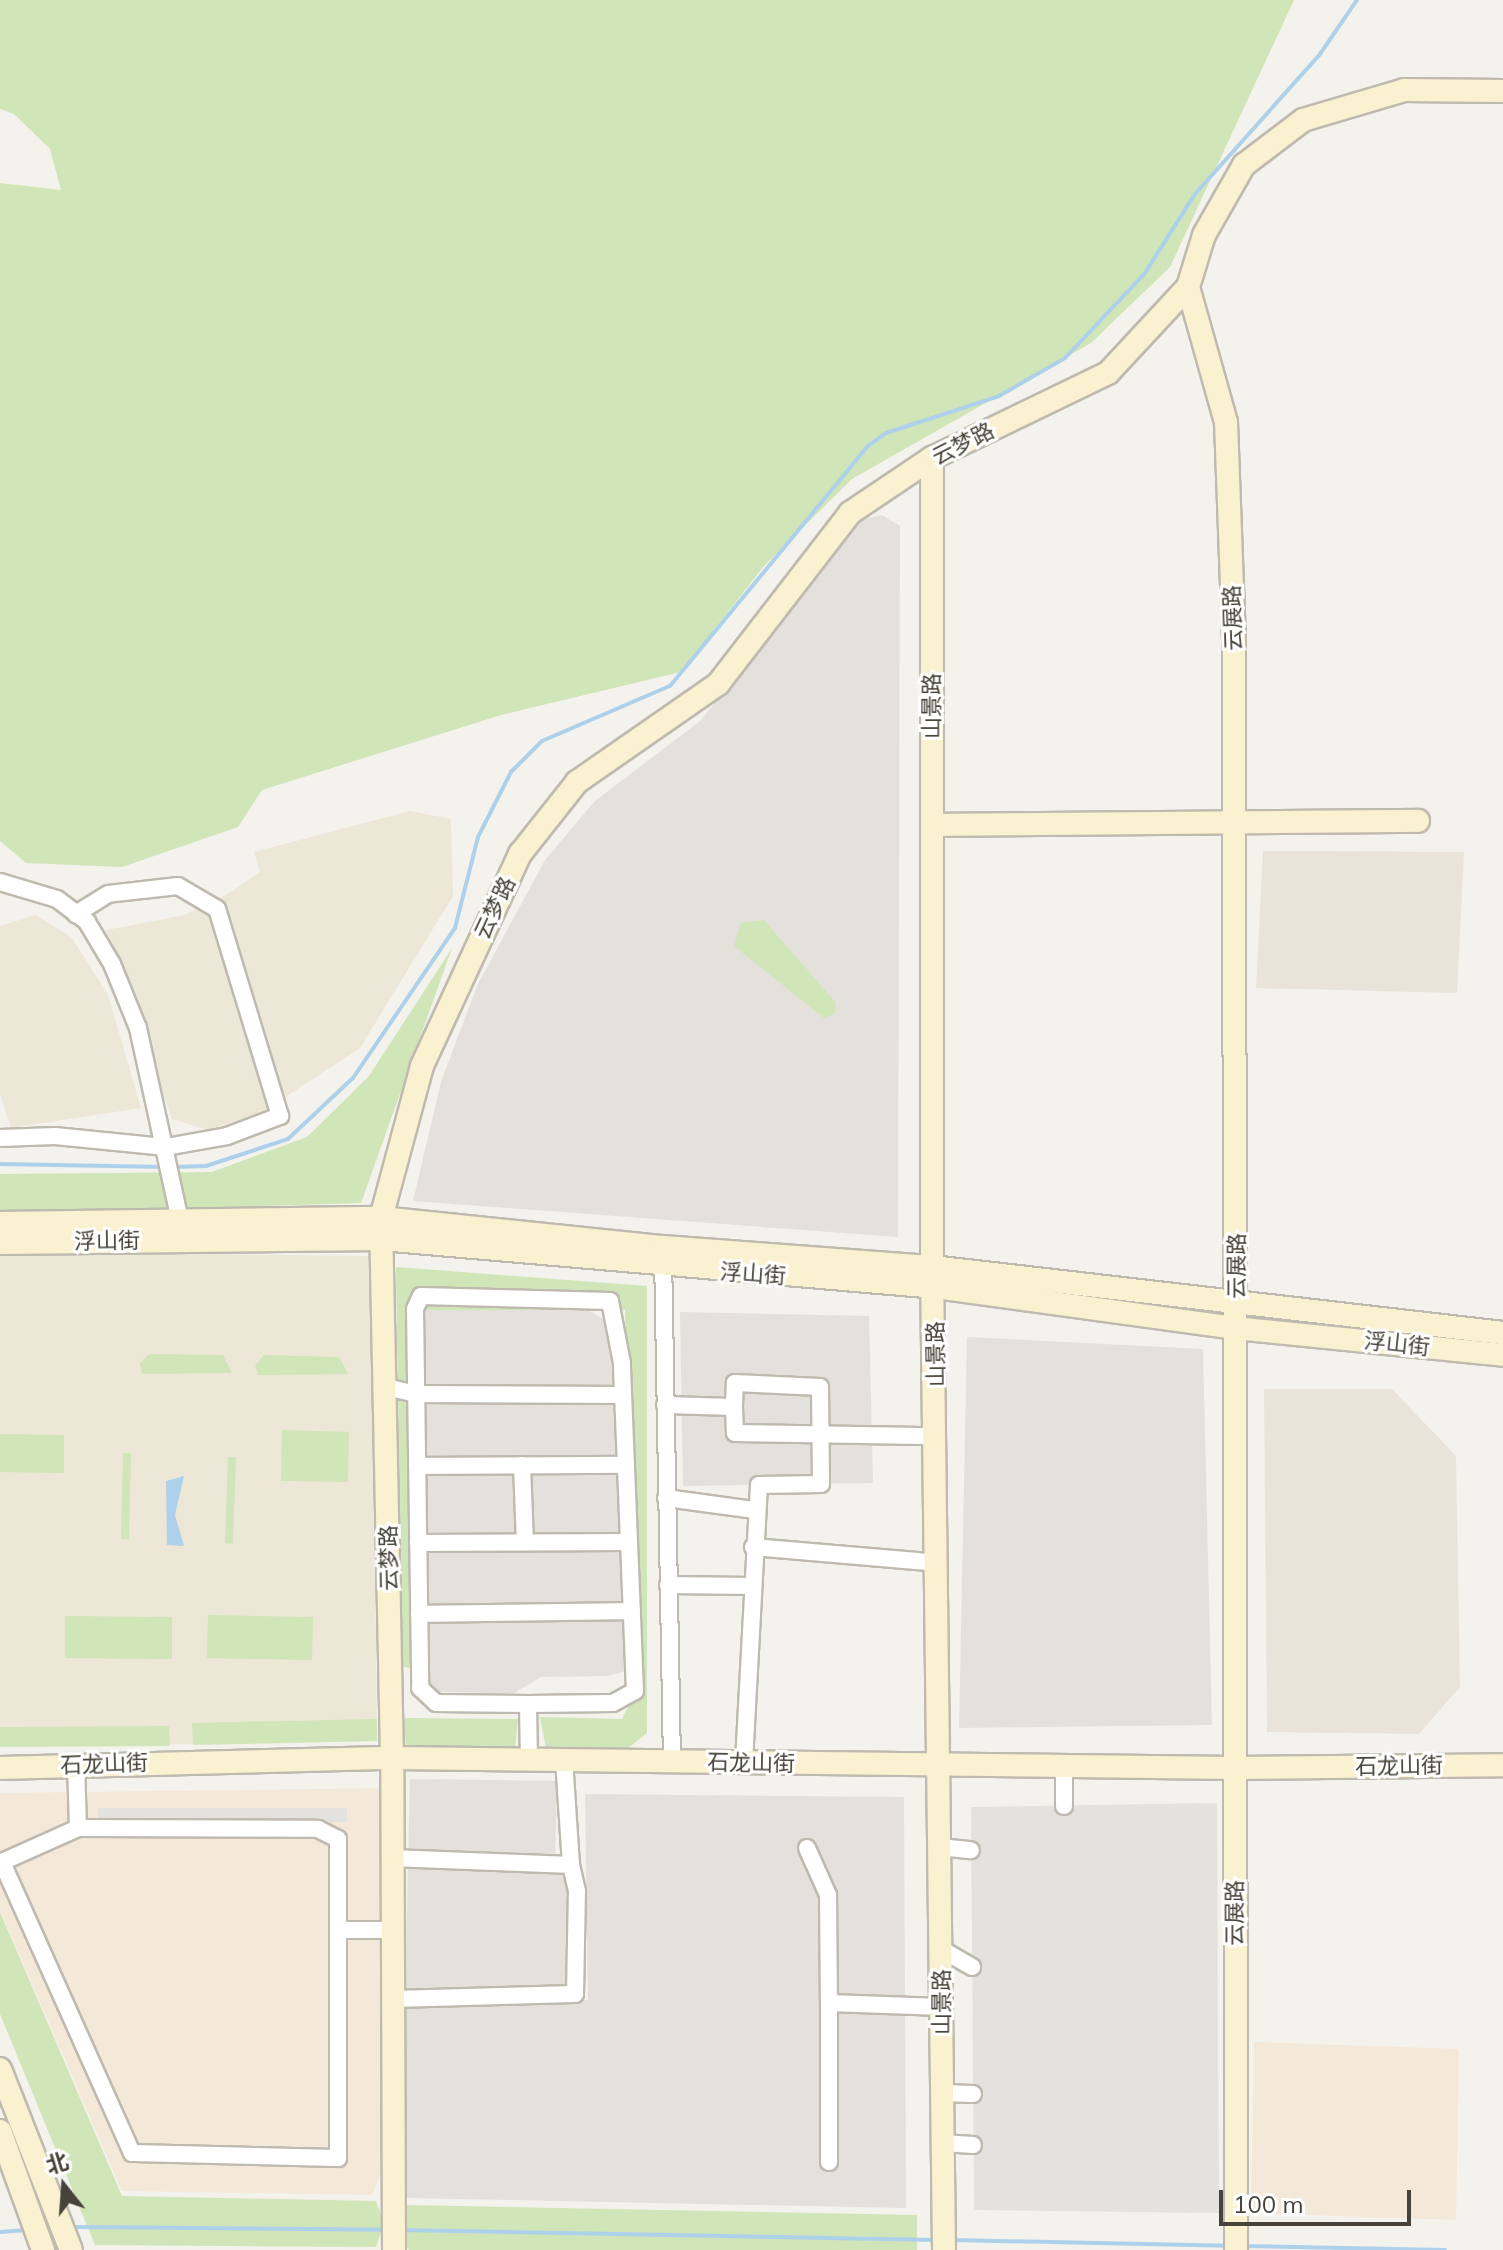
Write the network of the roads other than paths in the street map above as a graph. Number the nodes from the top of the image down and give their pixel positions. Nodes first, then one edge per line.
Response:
1 (1503, 91) edge
2 (1188, 287) junction
3 (932, 458) junction
4 (1235, 819) junction
5 (1418, 821) dead end
6 (932, 825) junction
7 (0, 882) edge
8 (76, 914) junction
9 (0, 1138) edge
10 (169, 1160) junction
11 (180, 1221) junction
12 (0, 1223) edge
13 (381, 1228) junction
14 (0, 1243) edge
15 (663, 1257) junction
16 (934, 1277) junction
17 (1237, 1305) junction
18 (1234, 1328) junction
19 (1502, 1332) edge
20 (1502, 1354) edge
21 (386, 1387) junction
22 (416, 1394) junction
23 (623, 1395) junction
24 (665, 1405) junction
25 (734, 1407) junction
26 (822, 1434) junction
27 (937, 1436) junction
28 (522, 1465) junction
29 (626, 1465) junction
30 (417, 1466) junction
31 (666, 1498) junction
32 (755, 1510) junction
33 (525, 1542) junction
34 (629, 1542) junction
35 (418, 1543) junction
36 (753, 1547) junction
37 (938, 1563) junction
38 (668, 1585) junction
39 (752, 1586) junction
40 (632, 1611) junction
41 (419, 1614) junction
42 (528, 1704) junction
43 (392, 1758) junction
44 (529, 1760) junction
45 (564, 1760) junction
46 (672, 1762) junction
47 (744, 1763) junction
48 (76, 1764) junction
49 (940, 1765) junction
50 (1497, 1765) edge
51 (1064, 1766) junction
52 (0, 1768) edge
53 (1234, 1768) junction
54 (1064, 1806) dead end
55 (78, 1828) junction
56 (940, 1847) junction
57 (807, 1848) dead end
58 (971, 1850) dead end
59 (392, 1858) junction
60 (571, 1865) junction
61 (341, 1930) junction
62 (393, 1930) junction
63 (941, 1949) junction
64 (972, 1967) dead end
65 (393, 1999) junction
66 (829, 2003) junction
67 (942, 2007) junction
68 (0, 2069) edge
69 (943, 2093) junction
70 (973, 2094) dead end
71 (0, 2131) edge
72 (943, 2143) junction
73 (973, 2145) dead end
74 (829, 2162) dead end
75 (40, 2239) edge
76 (944, 2244) edge
77 (1236, 2244) edge
78 (69, 2245) edge
79 (394, 2250) edge

1 - 2 street, 云梦路
2 - 3 street, 云梦路
2 - 4 street, 云展路
3 - 6 street, 山景路
3 - 13 street, 云梦路
4 - 5 street
4 - 6 street
4 - 17 street, 云展路
6 - 16 street, 山景路
7 - 8 street
8 - 10 street
8 - 10 street
9 - 10 street
10 - 11 street
11 - 12 street, 浮山街
11 - 13 street, 浮山街
13 - 14 street, 浮山街
13 - 15 street, 浮山街
13 - 21 street, 云梦路
15 - 16 street, 浮山街
15 - 24 street
16 - 17 street, 浮山街
16 - 18 street, 浮山街
16 - 27 street, 山景路
17 - 18 street, 云展路
17 - 19 street, 浮山街
18 - 20 street, 浮山街
18 - 53 street, 云展路
21 - 22 street
21 - 43 street, 云梦路
22 - 23 street
22 - 23 street
22 - 30 street
23 - 29 street
24 - 25 street
24 - 31 street
25 - 26 street
25 - 26 street
26 - 27 street
26 - 32 street
27 - 37 street, 山景路
28 - 29 street
28 - 30 street
28 - 33 street
29 - 34 street
30 - 35 street
31 - 32 street
31 - 38 street
32 - 36 street
33 - 34 street
33 - 35 street
34 - 40 street
35 - 41 street
36 - 37 street
36 - 39 street
37 - 49 street, 山景路
38 - 39 street
38 - 46 street
39 - 47 street
40 - 41 street
40 - 42 street
41 - 42 street
42 - 44 street
43 - 44 street, 石龙山街
43 - 48 street, 石龙山街
43 - 59 street, 云梦路
44 - 45 street, 石龙山街
45 - 46 street, 石龙山街
45 - 60 street
46 - 47 street, 石龙山街
47 - 49 street, 石龙山街
48 - 52 street, 石龙山街
48 - 55 street
49 - 51 street, 石龙山街
49 - 56 street, 山景路
50 - 53 street, 石龙山街
51 - 53 street, 石龙山街
51 - 54 street
53 - 77 street, 云展路
55 - 61 street
55 - 61 street
56 - 58 street
56 - 63 street, 山景路
57 - 66 street
59 - 60 street
59 - 62 street, 云梦路
60 - 65 street
61 - 62 street
62 - 65 street, 云梦路
63 - 64 street
63 - 67 street, 山景路
65 - 79 street, 云梦路
66 - 67 street
66 - 74 street
67 - 69 street, 山景路
68 - 78 street
69 - 70 street
69 - 72 street, 山景路
71 - 75 street
72 - 73 street
72 - 76 street, 山景路

